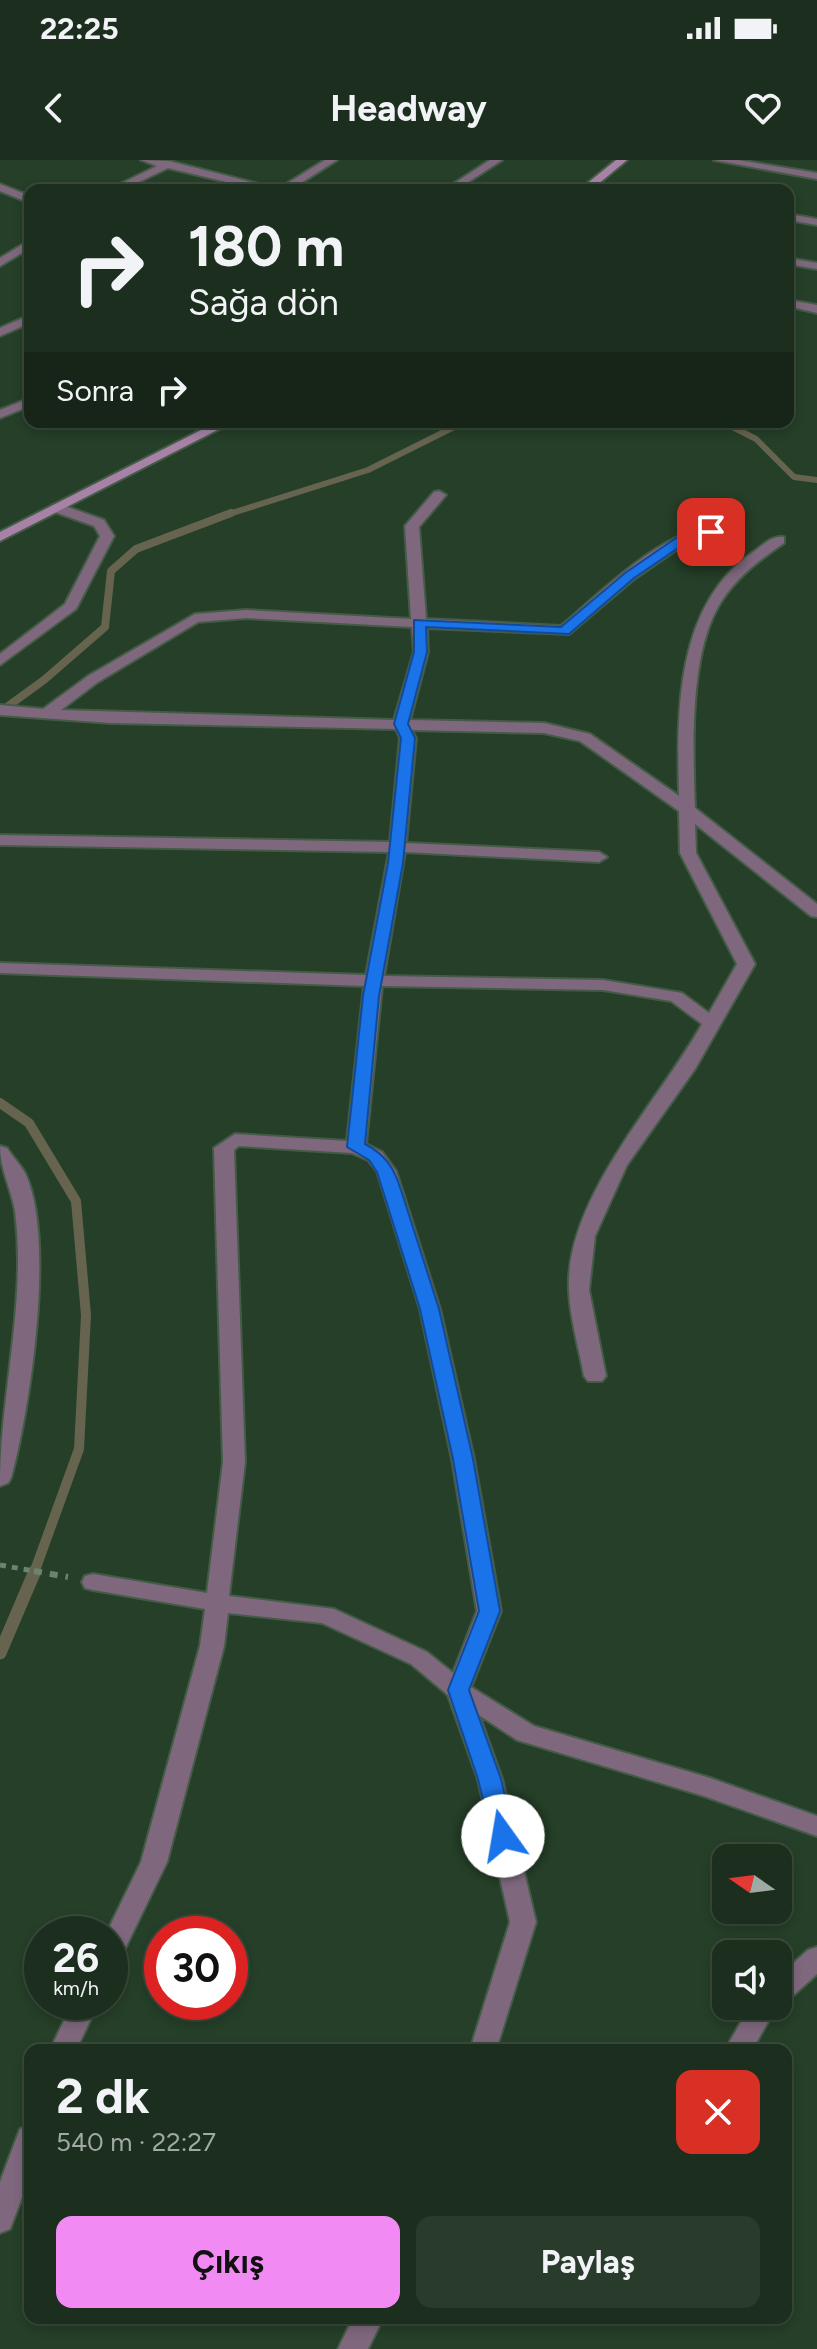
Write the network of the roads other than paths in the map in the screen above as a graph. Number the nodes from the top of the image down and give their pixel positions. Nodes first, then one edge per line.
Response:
1 (146, 160) edge
2 (180, 160) edge
3 (332, 160) edge
4 (497, 160) edge
5 (622, 160) edge
6 (719, 160) edge
7 (167, 165) junction
8 (817, 176) edge
9 (126, 184) edge
10 (248, 184) edge
11 (292, 184) edge
12 (459, 184) edge
13 (592, 184) edge
14 (0, 187) edge
15 (24, 197) edge
16 (794, 218) edge
17 (817, 222) edge
18 (24, 247) edge
19 (794, 262) edge
20 (0, 263) edge
21 (817, 266) edge
22 (794, 304) edge
23 (817, 309) edge
24 (24, 322) edge
25 (0, 332) edge
26 (24, 404) edge
27 (0, 414) edge
28 (215, 428) edge
29 (439, 495) dead end
30 (57, 508) junction
31 (711, 532) dead end
32 (0, 537) edge
33 (779, 540) dead end
34 (419, 623) junction
35 (0, 661) edge
36 (0, 710) edge
37 (48, 712) junction
38 (401, 724) junction
39 (685, 808) junction
40 (0, 840) edge
41 (397, 847) junction
42 (599, 857) dead end
43 (817, 912) edge
44 (0, 968) edge
45 (374, 981) junction
46 (712, 1023) junction
47 (356, 1147) junction
48 (0, 1152) edge
49 (595, 1376) dead end
50 (0, 1478) edge
51 (93, 1582) road end
52 (217, 1603) junction
53 (458, 1690) junction
54 (817, 1826) edge
55 (128, 1916) edge
56 (817, 1958) edge
57 (792, 1980) edge
58 (77, 2020) edge
59 (756, 2020) edge
60 (66, 2044) edge
61 (485, 2044) edge
62 (742, 2044) edge
63 (24, 2154) edge
64 (0, 2220) edge
65 (365, 2324) edge
66 (353, 2349) edge

1 - 7 street
2 - 7 street
3 - 11 street
4 - 12 street
5 - 13 main road
6 - 8 street
7 - 9 street
7 - 10 street
14 - 15 street
16 - 17 street
18 - 20 street
19 - 21 street
22 - 23 street
24 - 25 street
26 - 27 street
28 - 30 main road
29 - 34 street
30 - 32 main road
30 - 35 street
31 - 34 street
33 - 39 street
34 - 37 street
34 - 38 street
36 - 37 street
37 - 38 street
38 - 39 street
38 - 41 street
39 - 43 street
39 - 46 street
40 - 41 street
41 - 42 street
41 - 45 street
44 - 45 street
45 - 46 street
45 - 47 street
46 - 49 street
47 - 52 street
47 - 53 street
48 - 50 street
51 - 52 street
52 - 53 street
52 - 55 street
53 - 54 street
53 - 61 street
56 - 57 street
58 - 60 street
59 - 62 street
63 - 64 street
65 - 66 street

